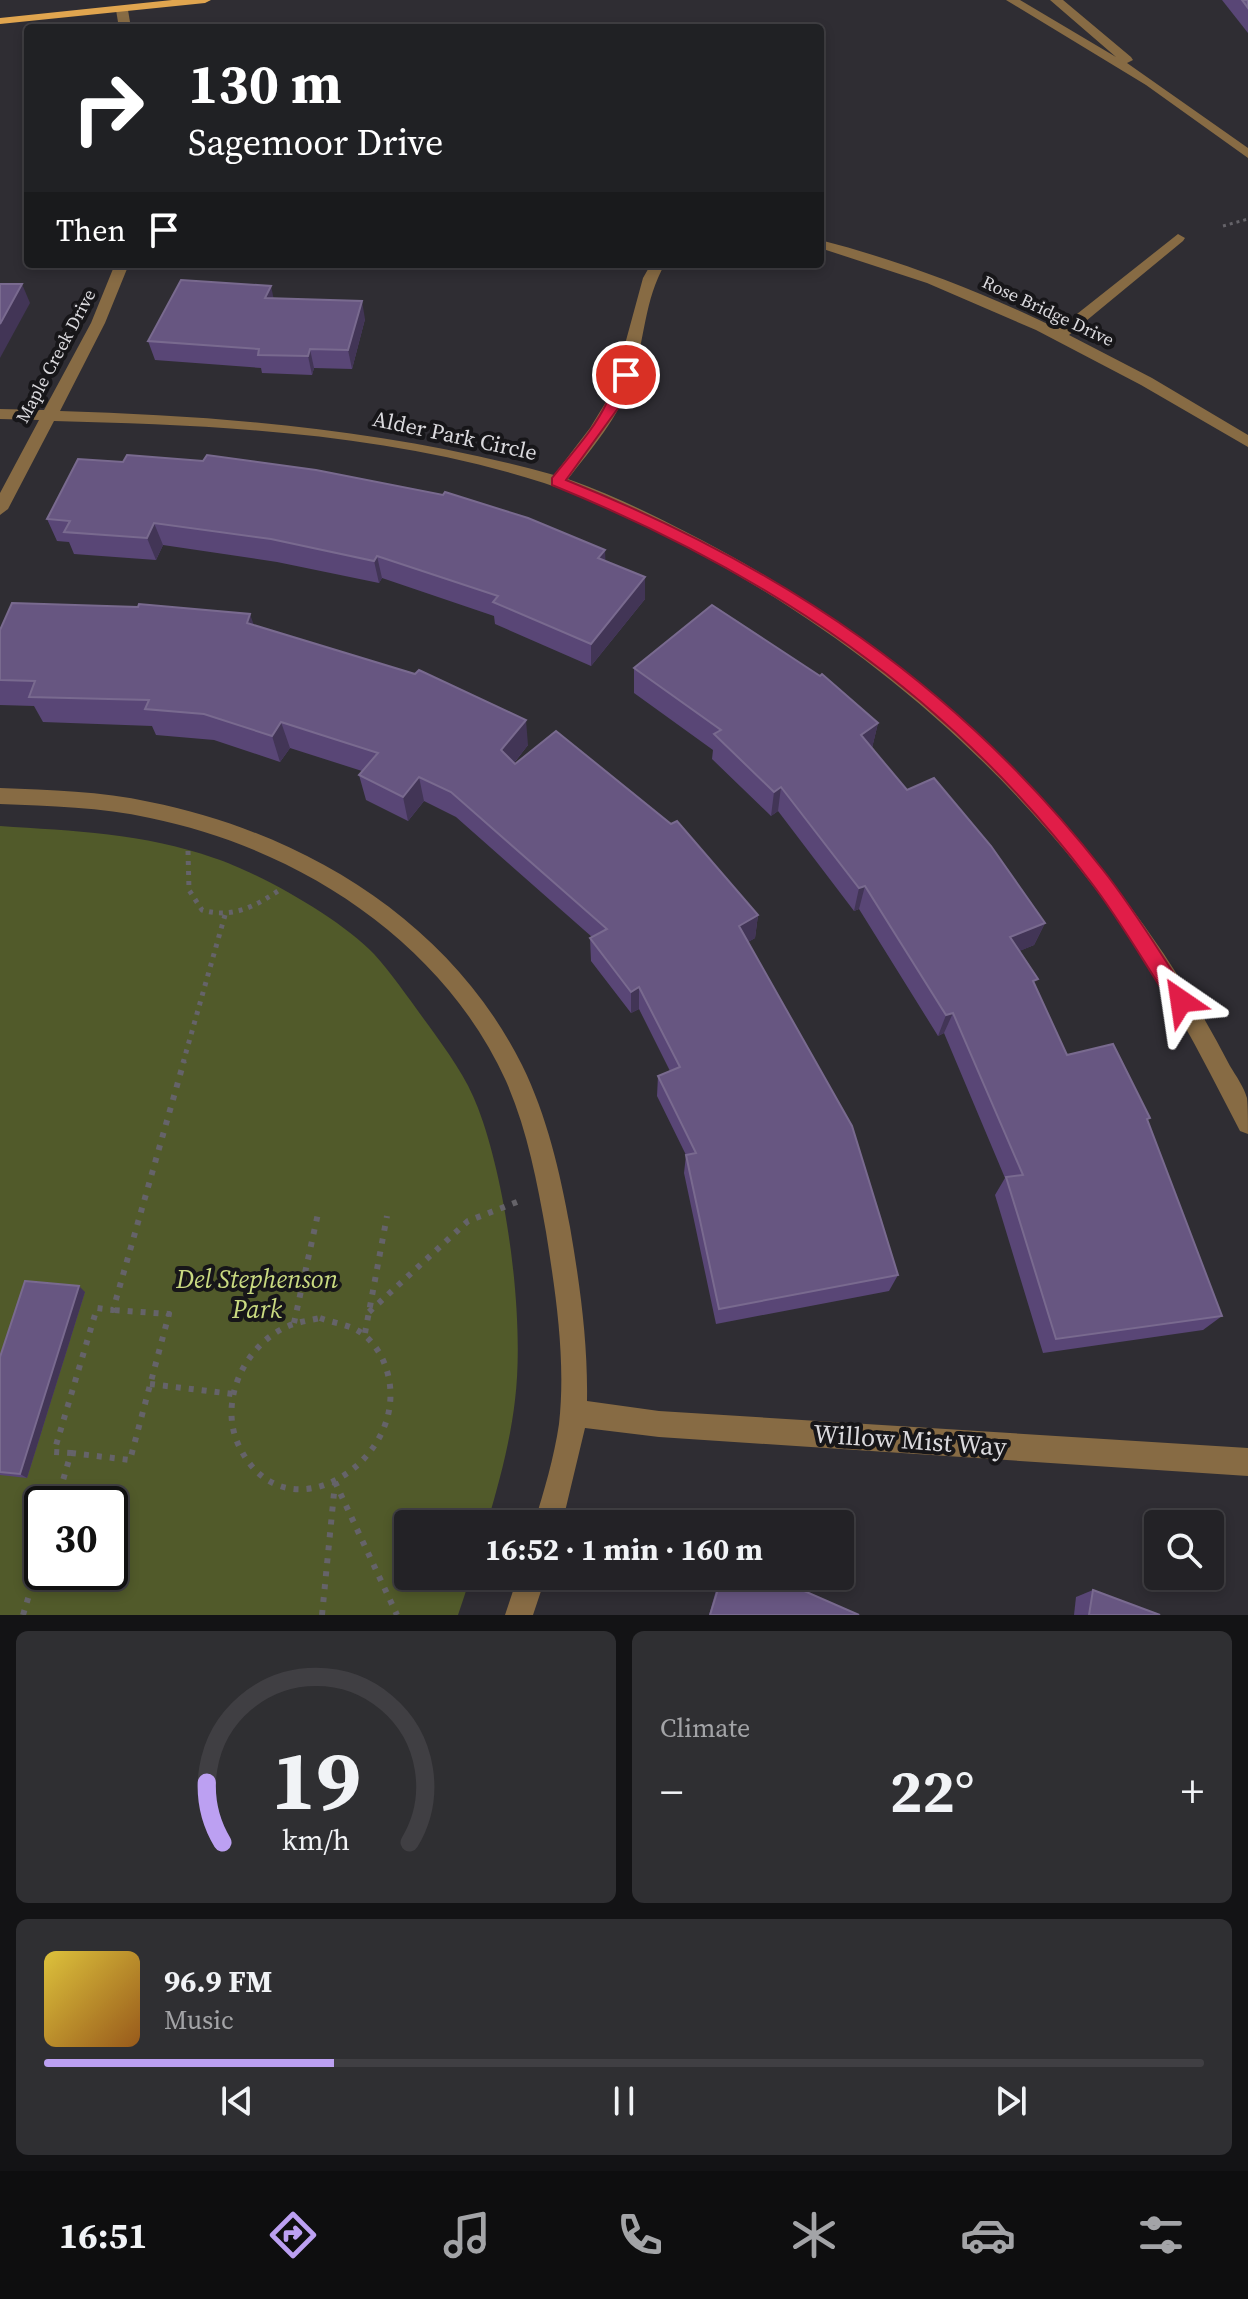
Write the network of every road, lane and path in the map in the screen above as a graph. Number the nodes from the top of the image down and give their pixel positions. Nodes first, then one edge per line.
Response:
1 (95, 0) edge
2 (144, 0) edge
3 (205, 0) edge
4 (1012, 0) edge
5 (1056, 0) edge
6 (122, 10) junction
7 (0, 20) edge
8 (124, 24) edge
9 (1150, 82) junction
10 (1248, 154) edge
11 (1248, 219) edge
12 (1223, 226) dead end
13 (1178, 238) dead end
14 (824, 245) edge
15 (120, 268) edge
16 (656, 268) edge
17 (1059, 336) junction
18 (0, 414) edge
19 (47, 415) junction
20 (1248, 442) edge
21 (557, 482) junction
22 (0, 509) edge
23 (0, 796) edge
24 (190, 818) junction
25 (315, 866) junction
26 (225, 915) junction
27 (1248, 1123) edge
28 (551, 1188) junction
29 (319, 1209) dead end
30 (387, 1216) dead end
31 (113, 1310) junction
32 (369, 1312) junction
33 (294, 1323) junction
34 (365, 1333) junction
35 (150, 1384) junction
36 (233, 1394) junction
37 (573, 1413) junction
38 (71, 1453) junction
39 (1248, 1462) edge
40 (335, 1482) junction
41 (61, 1486) edge
42 (551, 1510) edge
43 (31, 1590) edge
44 (527, 1590) edge
45 (23, 1615) edge
46 (322, 1615) edge
47 (397, 1615) edge
48 (519, 1615) edge

1 - 7 main road
2 - 6 main road
3 - 6 main road
4 - 9 street
5 - 9 street
6 - 7 main road
6 - 8 street
9 - 10 street
11 - 12 path
13 - 17 street
14 - 17 street, Rose Bridge Drive
15 - 19 street, Maple Creek Drive
16 - 21 street
17 - 20 street, Rose Bridge Drive
18 - 19 street, Alder Park Circle
19 - 21 street, Alder Park Circle
19 - 22 street, Maple Creek Drive
21 - 27 street, Alder Park Circle
23 - 24 street
24 - 25 street
24 - 26 path
25 - 26 path
25 - 28 street
26 - 31 path
28 - 32 path
28 - 37 street
29 - 33 path
30 - 32 path
31 - 35 path
31 - 38 path
32 - 34 path
33 - 34 path
33 - 36 path
34 - 40 path
35 - 36 path
35 - 38 path
36 - 40 path
37 - 39 street, Willow Mist Way
37 - 42 street
38 - 41 path
40 - 46 path
40 - 47 path
43 - 45 path
44 - 48 street

